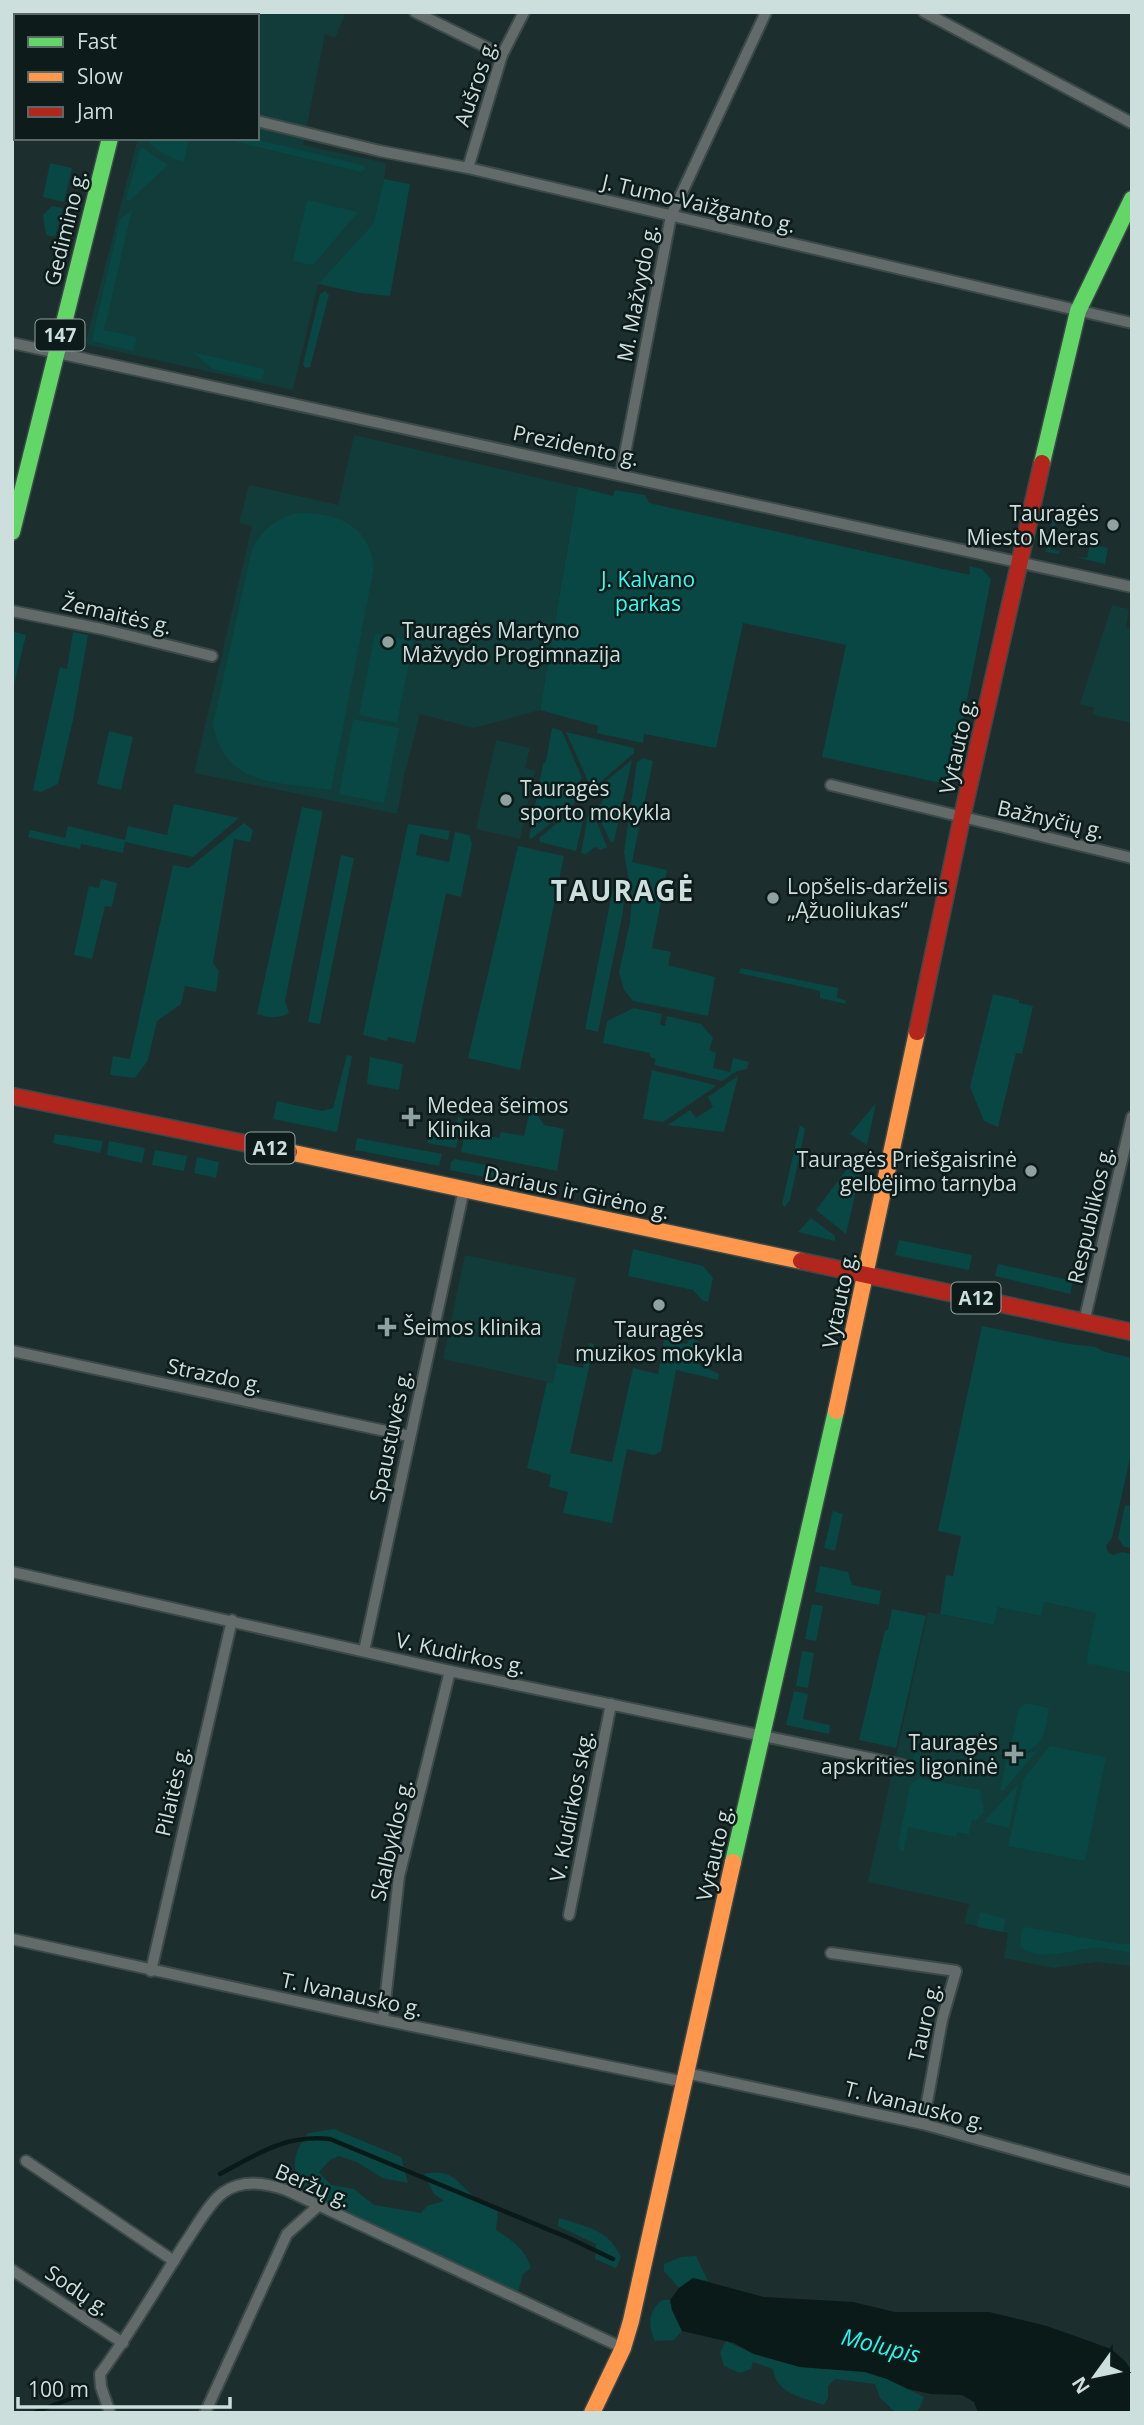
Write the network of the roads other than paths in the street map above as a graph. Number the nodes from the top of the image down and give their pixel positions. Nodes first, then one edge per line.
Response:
1 (415, 12) edge
2 (524, 12) edge
3 (766, 12) edge
4 (924, 12) edge
5 (502, 55) junction
6 (259, 121) edge
7 (1132, 123) edge
8 (109, 140) edge
9 (468, 168) junction
10 (1132, 199) edge
11 (671, 216) junction
12 (1078, 311) junction
13 (1132, 323) edge
14 (12, 343) edge
15 (56, 352) junction
16 (621, 474) junction
17 (12, 532) edge
18 (1020, 562) junction
19 (1132, 586) edge
20 (12, 611) edge
21 (212, 656) dead end
22 (831, 785) dead end
23 (962, 817) junction
24 (1132, 858) edge
25 (12, 1096) edge
26 (1132, 1118) edge
27 (464, 1189) junction
28 (867, 1275) junction
29 (1084, 1322) junction
30 (1132, 1332) edge
31 (12, 1351) edge
32 (409, 1436) junction
33 (12, 1572) edge
34 (232, 1620) junction
35 (364, 1651) junction
36 (450, 1671) junction
37 (611, 1704) junction
38 (762, 1736) junction
39 (903, 1765) dead end
40 (569, 1915) dead end
41 (12, 1939) edge
42 (831, 1953) dead end
43 (151, 1971) junction
44 (383, 2020) junction
45 (685, 2077) junction
46 (923, 2124) junction
47 (26, 2161) dead end
48 (1132, 2182) edge
49 (317, 2207) junction
50 (174, 2260) junction
51 (12, 2270) edge
52 (122, 2343) junction
53 (623, 2348) junction
54 (110, 2413) edge
55 (205, 2413) edge
56 (592, 2413) edge

1 - 5 street
2 - 5 street, Aušros g.
3 - 11 street, M. Mažvydo g.
4 - 7 street
5 - 9 street, Aušros g.
6 - 9 street, J. Tumo-Vaižganto g.
8 - 15 main road, Gedimino g. / 147
9 - 11 street, J. Tumo-Vaižganto g.
10 - 12 main road, Vytauto g.
11 - 12 street, J. Tumo-Vaižganto g.
11 - 16 street, M. Mažvydo g.
12 - 13 street, J. Tumo-Vaižganto g.
12 - 18 main road, Vytauto g.
14 - 15 street, Prezidento g.
15 - 16 street, Prezidento g.
15 - 17 main road, Gedimino g. / 147
16 - 18 street, Prezidento g.
18 - 19 street, Prezidento g.
18 - 23 main road, Vytauto g.
20 - 21 street, Žemaitės g.
22 - 23 street, Bažnyčių g.
23 - 24 street, Bažnyčių g.
23 - 28 main road, Vytauto g.
25 - 27 main road, Dariaus ir Girėno g. / A12
26 - 29 street, Respublikos g.
27 - 28 main road, Dariaus ir Girėno g. / A12
27 - 32 street, Spaustuvės g.
28 - 29 main road, Dariaus ir Girėno g. / A12
28 - 38 main road, Vytauto g.
29 - 30 main road, Dariaus ir Girėno g. / A12
31 - 32 street, Strazdo g.
32 - 35 street, Spaustuvės g.
33 - 34 street, V. Kudirkos g.
34 - 35 street, V. Kudirkos g.
34 - 43 street, Pilaitės g.
35 - 36 street, V. Kudirkos g.
36 - 37 street, V. Kudirkos g.
36 - 44 street, Skalbyklos g.
37 - 38 street, V. Kudirkos g.
37 - 40 street, V. Kudirkos skg.
38 - 39 street, V. Kudirkos g.
38 - 45 main road, Vytauto g.
41 - 43 street, T. Ivanausko g.
42 - 46 street, Tauro g.
43 - 44 street, T. Ivanausko g.
44 - 45 street, T. Ivanausko g.
45 - 46 street, T. Ivanausko g.
45 - 53 main road, Vytauto g.
46 - 48 street, T. Ivanausko g.
47 - 50 street
49 - 50 street, Beržų g.
49 - 53 street, Beržų g.
49 - 55 street
50 - 52 street, Beržų g.
51 - 52 street, Sodų g.
52 - 54 street, Beržų g.
53 - 56 main road, Vytauto g.

